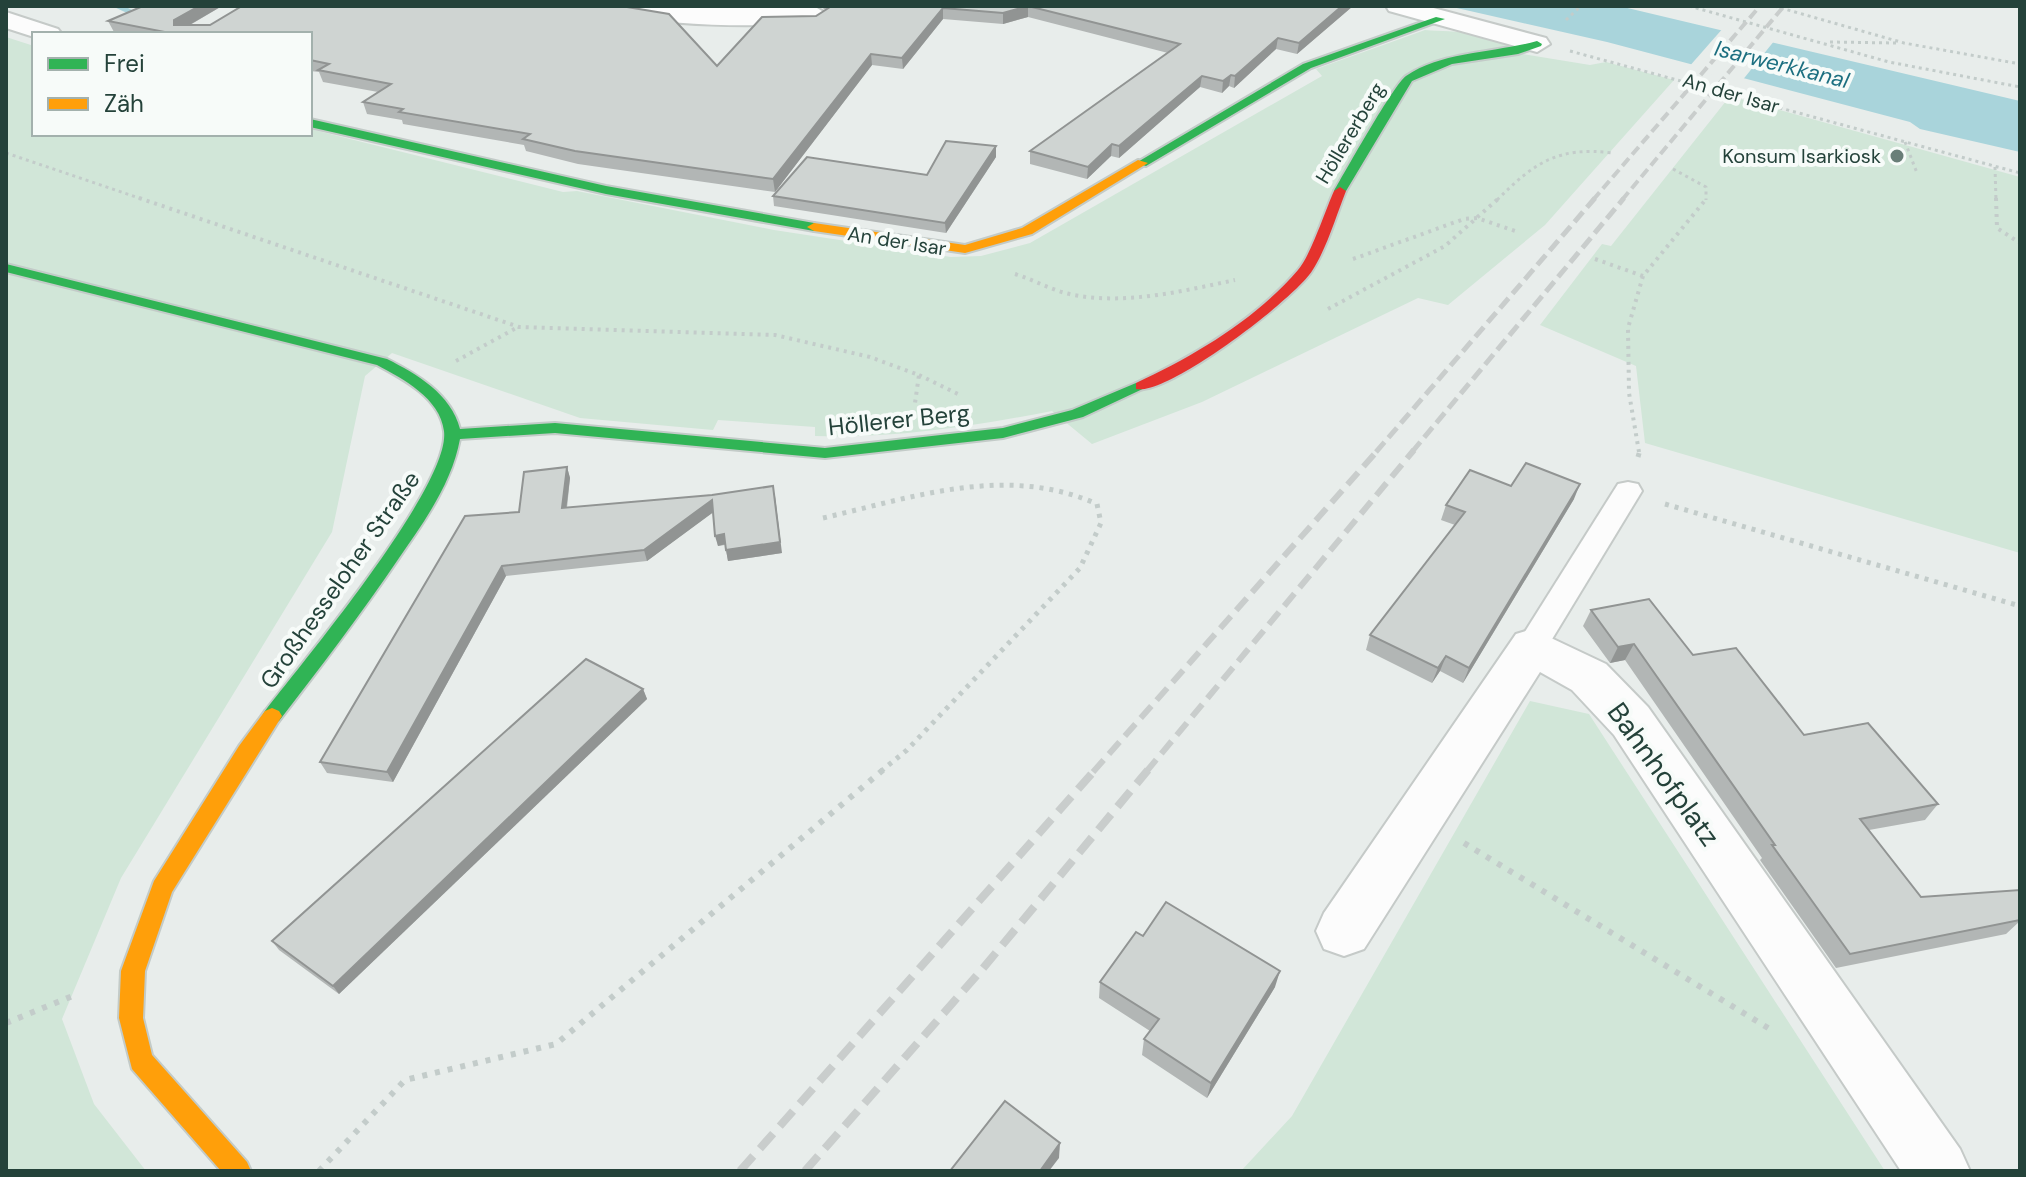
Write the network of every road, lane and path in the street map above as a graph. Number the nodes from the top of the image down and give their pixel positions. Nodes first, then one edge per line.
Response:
1 (614, 6) edge
2 (1398, 6) edge
3 (1689, 6) edge
4 (1774, 6) edge
5 (817, 16) edge
6 (1440, 19) junction
7 (6, 20) edge
8 (43, 32) edge
9 (1821, 42) junction
10 (1904, 43) junction
11 (1528, 48) junction
12 (2020, 64) edge
13 (2020, 87) edge
14 (312, 123) edge
15 (1905, 141) junction
16 (6, 153) edge
17 (1612, 153) dead end
18 (1995, 167) junction
19 (1673, 169) dead end
20 (1917, 173) dead end
21 (2020, 173) edge
22 (1477, 218) junction
23 (1515, 231) dead end
24 (2020, 243) edge
25 (1595, 259) dead end
26 (1347, 261) dead end
27 (6, 268) edge
28 (1306, 270) joint
29 (1004, 271) dead end
30 (1643, 276) junction
31 (1237, 280) dead end
32 (519, 327) junction
33 (418, 381) junction
34 (453, 434) junction
35 (910, 445) junction
36 (1628, 491) junction
37 (823, 518) dead end
38 (2020, 606) edge
39 (1532, 646) junction
40 (1419, 815) junction
41 (1344, 931) dead end
42 (133, 971) junction
43 (6, 1023) edge
44 (1787, 1039) dead end
45 (238, 1171) edge
46 (319, 1171) edge
47 (1938, 1171) edge

1 - 5 street
2 - 6 street
3 - 9 path
4 - 10 path
6 - 11 street
6 - 14 street, An der Isar
7 - 8 street
9 - 10 path
9 - 13 path
10 - 12 path
11 - 15 path, An der Isar
11 - 28 street, Höllererberg
15 - 18 path, An der Isar
15 - 20 path
16 - 32 path
17 - 22 path
18 - 21 path, An der Isar
18 - 24 path
19 - 30 path
22 - 23 path
22 - 26 path
25 - 30 path
27 - 33 street
28 - 35 street, Höllerer Berg
29 - 31 path
30 - 36 path
32 - 33 path
32 - 35 path
33 - 34 street
34 - 35 street, Höllerer Berg
34 - 42 street, Großhesseloher Straße
36 - 38 path
36 - 39 lane
37 - 46 path
39 - 40 street
39 - 47 street, Bahnhofplatz
40 - 41 street
40 - 44 path
42 - 43 path
42 - 45 street, Großhesseloher Straße

